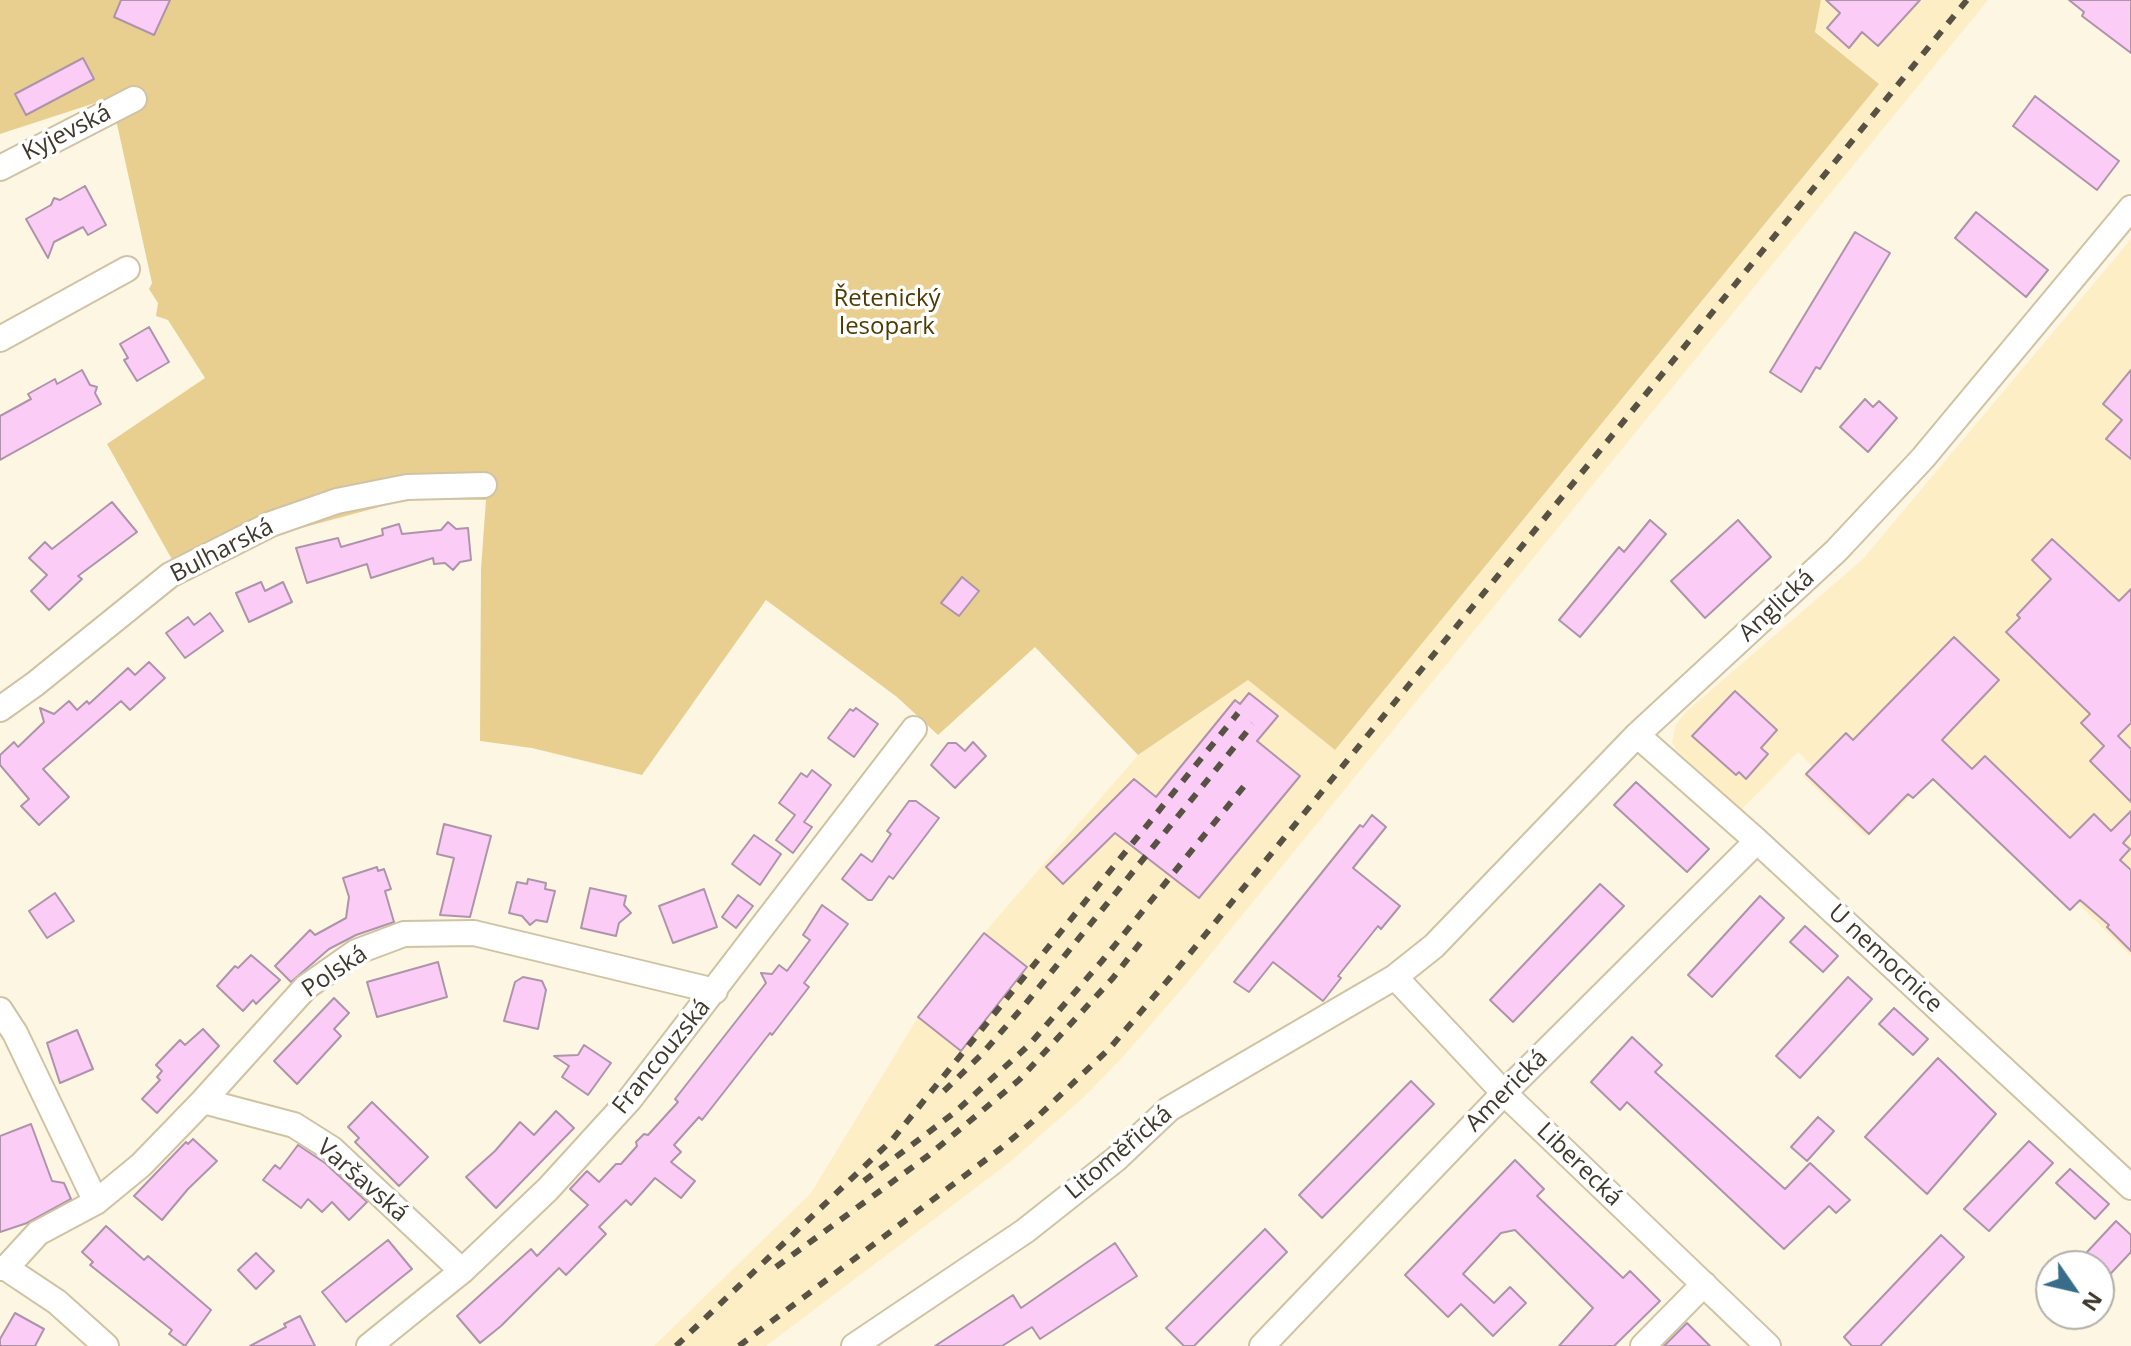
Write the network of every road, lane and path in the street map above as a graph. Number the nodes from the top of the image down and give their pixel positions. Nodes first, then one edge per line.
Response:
1 (134, 99) dead end
2 (0, 168) edge
3 (2131, 208) edge
4 (127, 269) dead end
5 (0, 339) edge
6 (484, 485) dead end
7 (0, 709) edge
8 (914, 729) dead end
9 (1637, 735) junction
10 (1757, 841) junction
11 (1395, 977) junction
12 (715, 991) junction
13 (0, 1010) edge
14 (1504, 1093) junction
15 (203, 1101) junction
16 (2131, 1187) edge
17 (96, 1202) junction
18 (3, 1268) edge
19 (462, 1271) junction
20 (1704, 1284) junction
21 (106, 1346) edge
22 (369, 1346) edge
23 (854, 1346) edge
24 (1262, 1346) edge
25 (1643, 1346) edge
26 (1768, 1346) edge

1 - 2 street, Kyjevská
3 - 9 street, Anglická
4 - 5 street
6 - 7 street, Bulharská
8 - 12 street, Francouzská
9 - 10 street, U nemocnice
9 - 11 street, Anglická
10 - 14 street, Americká
10 - 16 street, U nemocnice
11 - 14 street, Liberecká
11 - 23 street, Litoměřická
12 - 15 street, Polská
12 - 19 street, Francouzská
13 - 17 street
14 - 20 street, Liberecká
14 - 24 street, Americká
15 - 17 street, Polská
15 - 19 street, Varšavská
17 - 18 street, Polská
18 - 21 street
19 - 22 street, Francouzská
20 - 25 street
20 - 26 street, Liberecká

